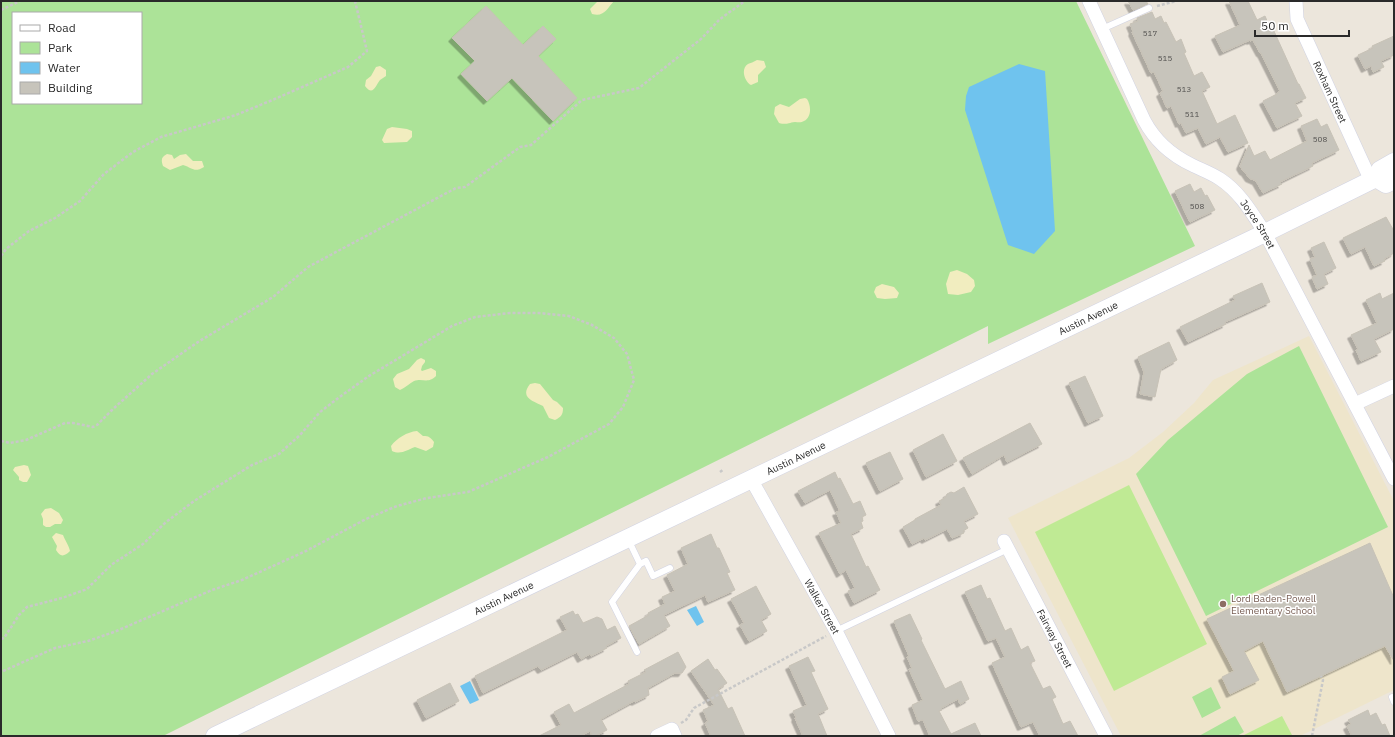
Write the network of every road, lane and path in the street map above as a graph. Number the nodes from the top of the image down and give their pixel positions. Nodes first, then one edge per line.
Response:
1 (20, 1) edge
2 (355, 1) edge
3 (745, 1) edge
4 (1090, 1) edge
5 (1176, 1) edge
6 (1296, 1) edge
7 (1148, 8) joint
8 (1, 10) edge
9 (1102, 29) junction
10 (1394, 162) edge
11 (1374, 179) junction
12 (1394, 180) edge
13 (1265, 233) junction
14 (1, 256) edge
15 (1394, 386) edge
16 (1355, 404) junction
17 (1, 441) edge
18 (724, 469) dead end
19 (720, 472) dead end
20 (751, 479) junction
21 (1394, 479) edge
22 (627, 538) junction
23 (1006, 545) joint
24 (640, 564) junction
25 (670, 568) dead end
26 (836, 631) junction
27 (1, 639) edge
28 (637, 652) dead end
29 (1, 672) edge
30 (1321, 676) dead end
31 (674, 732) edge
32 (215, 736) edge
33 (657, 736) edge
34 (890, 736) edge
35 (1106, 736) edge
36 (1312, 736) edge

1 - 8 path
2 - 14 path
3 - 17 path
4 - 9 street, Joyce Street
5 - 7 path
6 - 11 street, Roxham Street
7 - 9 lane
9 - 13 street, Joyce Street
10 - 11 main road, Austin Avenue
11 - 12 main road
11 - 13 main road, Austin Avenue
13 - 16 street, Joyce Street
13 - 20 main road, Austin Avenue
15 - 16 street
16 - 21 street, Joyce Street
18 - 19 path
20 - 22 main road, Austin Avenue
20 - 26 street, Walker Street
22 - 24 lane
22 - 32 main road, Austin Avenue
23 - 26 lane
23 - 35 street, Fairway Street
24 - 25 lane
24 - 28 lane
26 - 31 path
26 - 34 street, Walker Street
27 - 29 path
30 - 36 path
31 - 33 street

